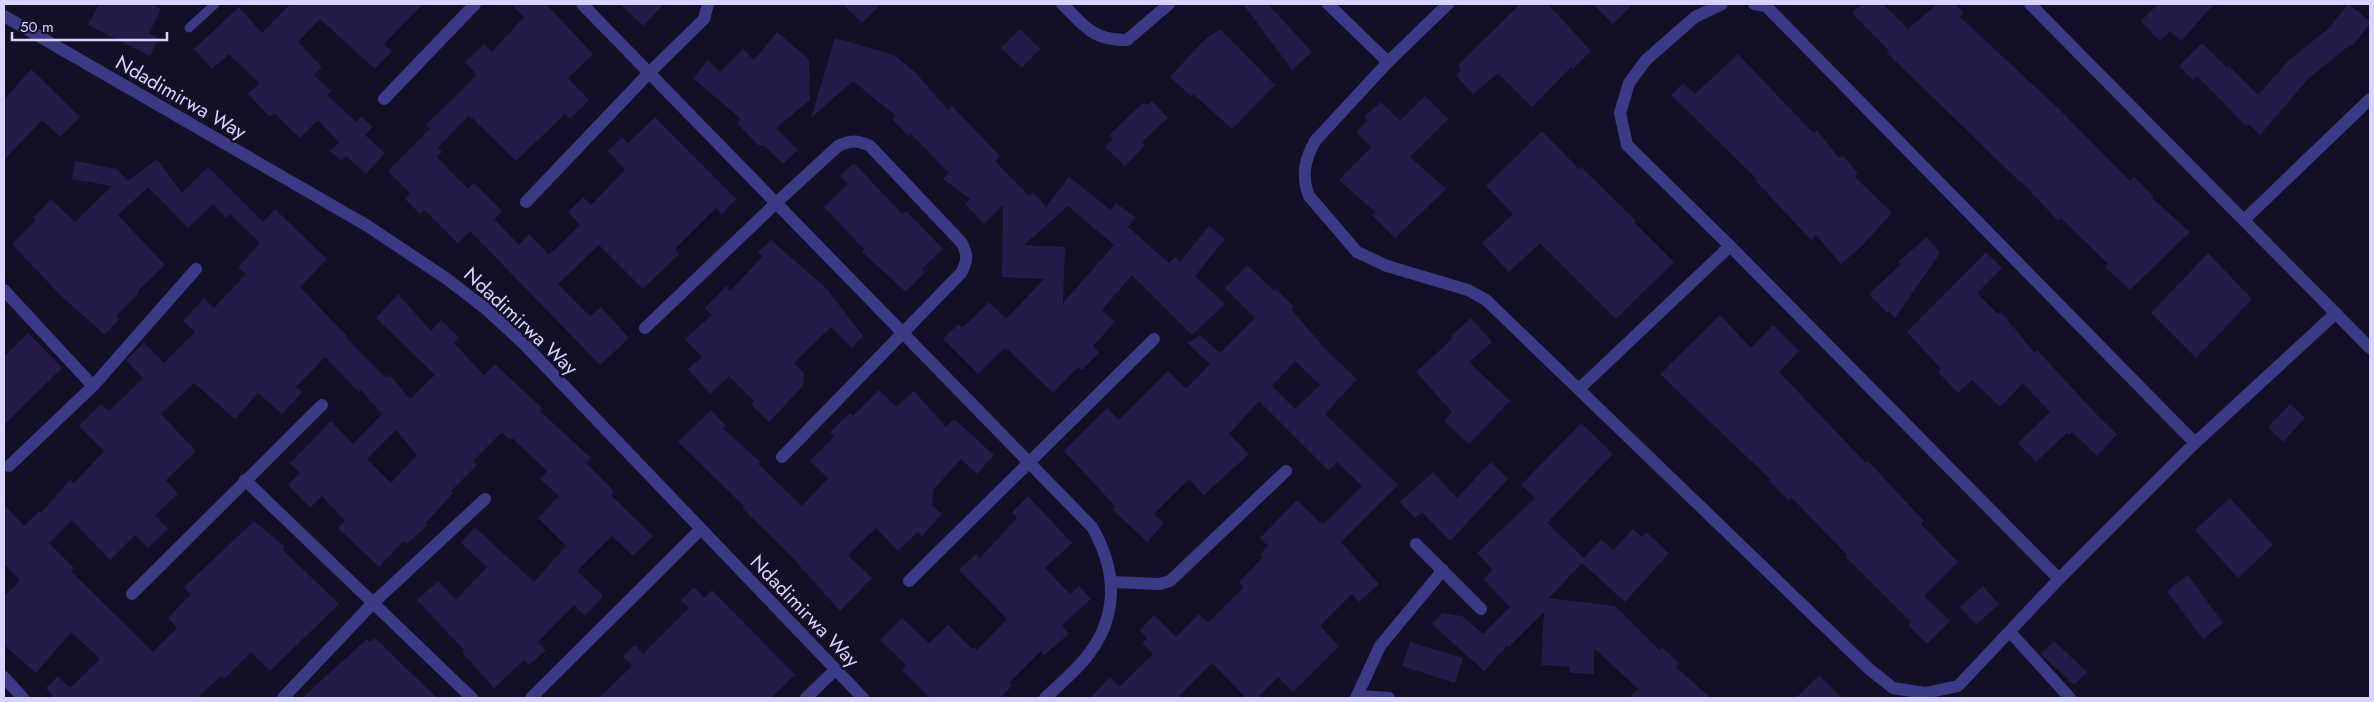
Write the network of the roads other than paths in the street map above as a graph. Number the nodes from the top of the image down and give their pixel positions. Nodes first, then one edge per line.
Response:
1 (214, 4) edge
2 (475, 4) edge
3 (582, 4) edge
4 (708, 4) edge
5 (1062, 4) edge
6 (1169, 4) edge
7 (1328, 4) edge
8 (1448, 4) edge
9 (1722, 4) edge
10 (1754, 4) edge
11 (2030, 4) edge
12 (4, 16) edge
13 (190, 28) dead end
14 (1388, 62) junction
15 (649, 72) junction
16 (2370, 98) edge
17 (384, 99) dead end
18 (526, 202) dead end
19 (776, 202) junction
20 (2244, 220) junction
21 (1730, 246) junction
22 (196, 269) dead end
23 (4, 290) edge
24 (2336, 313) junction
25 (645, 328) dead end
26 (902, 332) junction
27 (1154, 339) dead end
28 (2370, 348) edge
29 (93, 386) junction
30 (1579, 389) junction
31 (322, 405) dead end
32 (2195, 443) junction
33 (782, 458) dead end
34 (1028, 462) junction
35 (8, 466) dead end
36 (1286, 471) dead end
37 (245, 480) junction
38 (485, 499) dead end
39 (700, 530) junction
40 (1416, 544) dead end
41 (1443, 570) junction
42 (2059, 579) junction
43 (909, 581) dead end
44 (1112, 582) junction
45 (132, 594) dead end
46 (373, 603) junction
47 (1481, 609) dead end
48 (2010, 632) junction
49 (835, 670) junction
50 (4, 677) edge
51 (1358, 697) edge
52 (23, 698) edge
53 (284, 698) edge
54 (472, 698) edge
55 (531, 698) edge
56 (806, 698) edge
57 (863, 698) edge
58 (1045, 698) edge
59 (1389, 698) edge
60 (2070, 698) edge

1 - 13 lane
2 - 17 street
3 - 15 street
4 - 15 street
5 - 6 street
7 - 14 street
8 - 14 street
9 - 21 street
10 - 32 street
11 - 20 street
12 - 39 street, Ndadimirwa Way
14 - 30 street
15 - 18 street
15 - 19 street
16 - 20 street
19 - 25 street
19 - 26 street
19 - 26 street
20 - 24 street
21 - 30 street
21 - 42 street
22 - 29 street
23 - 29 street
24 - 28 street
24 - 32 street
26 - 33 street
26 - 34 street
27 - 34 street
29 - 35 street
30 - 48 street
31 - 37 street
32 - 42 street
34 - 43 street
34 - 44 street
36 - 44 street
37 - 45 street
37 - 46 street
38 - 46 street
39 - 49 street, Ndadimirwa Way
39 - 55 street
40 - 41 street
41 - 47 street
41 - 51 street
42 - 48 street
44 - 58 street
46 - 53 street
46 - 54 street
48 - 60 street
49 - 56 street
49 - 57 street, Ndadimirwa Way
50 - 52 street
51 - 59 street

